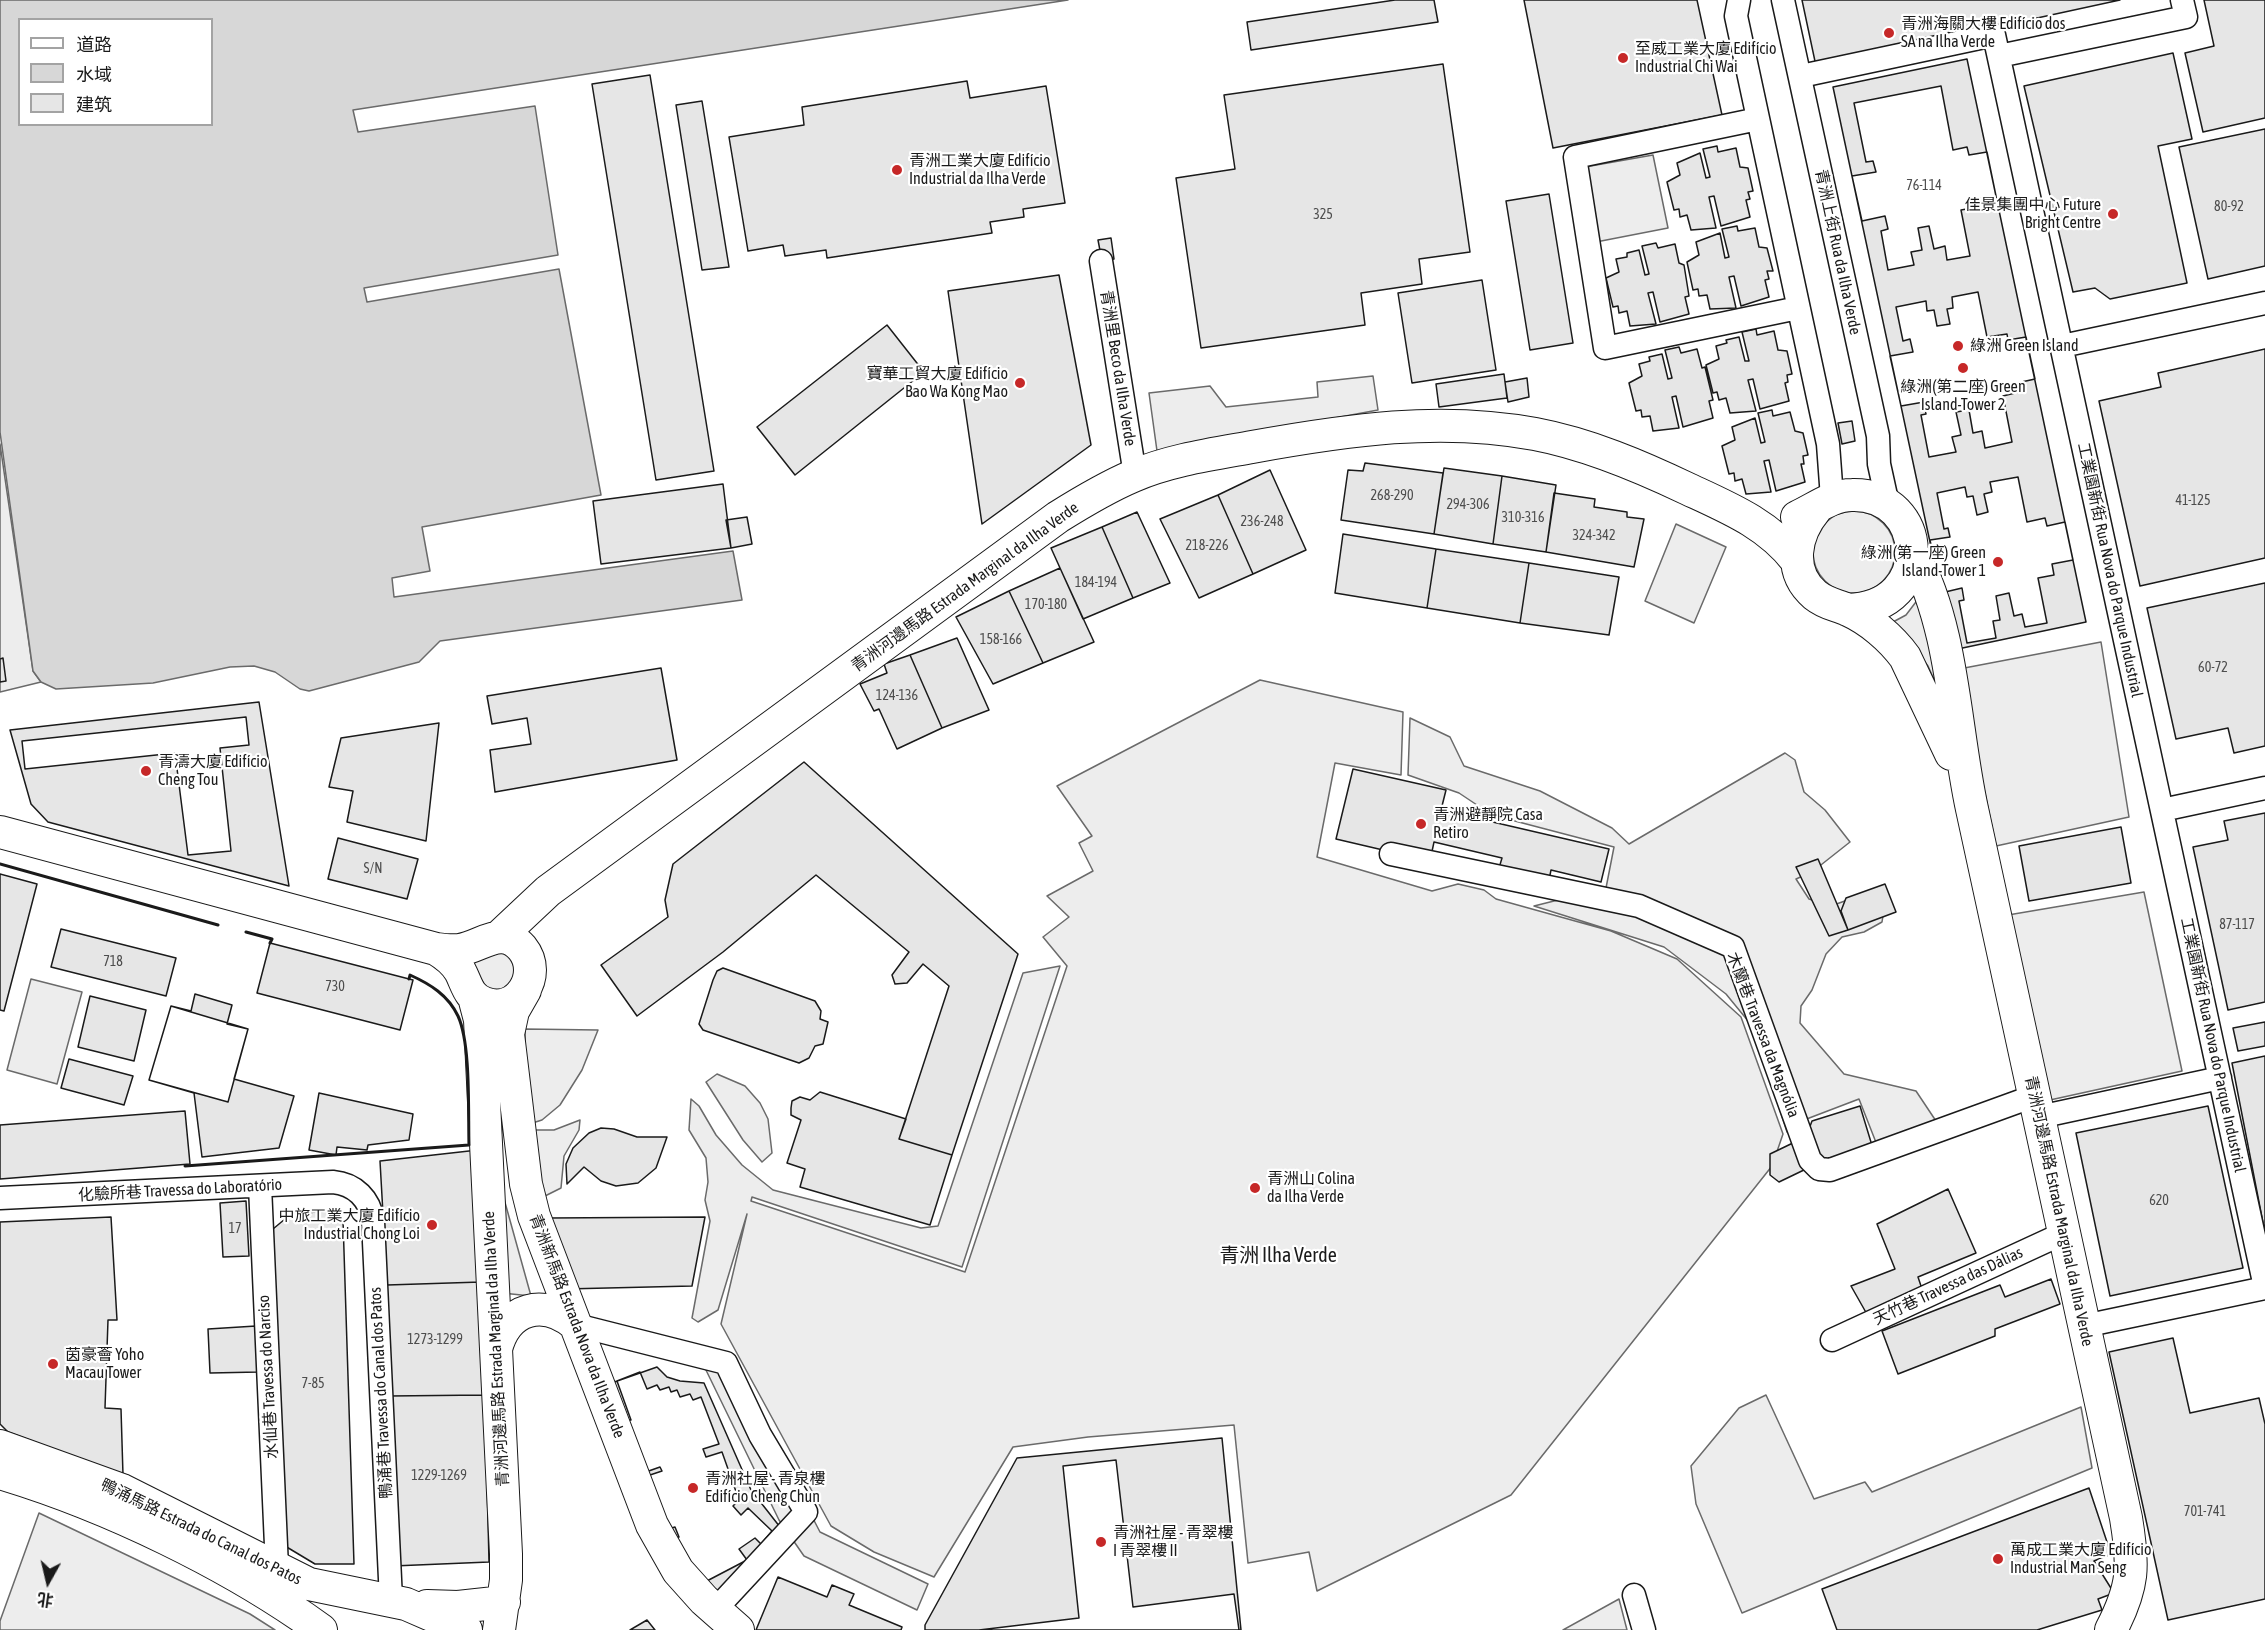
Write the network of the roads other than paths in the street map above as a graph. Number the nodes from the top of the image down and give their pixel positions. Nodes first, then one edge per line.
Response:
1 (1739, 0) edge
2 (1783, 0) edge
3 (2182, 0) edge
4 (1999, 56) junction
5 (1801, 76) junction
6 (1758, 119) junction
7 (1101, 261) dead end
8 (2265, 303) edge
9 (1798, 308) junction
10 (2062, 346) junction
11 (1134, 475) junction
12 (1824, 504) junction
13 (1888, 505) junction
14 (1749, 518) junction
15 (1913, 554) junction
16 (1796, 560) junction
17 (1848, 610) junction
18 (2265, 788) edge
19 (1968, 790) junction
20 (2162, 810) junction
21 (0, 832) edge
22 (1391, 854) dead end
23 (548, 891) junction
24 (489, 939) junction
25 (436, 950) junction
26 (528, 956) junction
27 (469, 988) junction
28 (525, 990) junction
29 (2220, 1078) junction
30 (2036, 1106) junction
31 (260, 1186) junction
32 (358, 1191) joint
33 (0, 1198) edge
34 (2064, 1233) junction
35 (2265, 1287) edge
36 (576, 1325) junction
37 (2084, 1326) junction
38 (1832, 1340) dead end
39 (496, 1349) junction
40 (0, 1446) edge
41 (0, 1473) edge
42 (277, 1568) junction
43 (1634, 1595) dead end
44 (401, 1611) edge
45 (502, 1616) edge
46 (726, 1620) edge
47 (321, 1630) edge
48 (466, 1630) edge
49 (1644, 1630) edge
50 (2111, 1630) edge

1 - 6 street
2 - 5 street, 青洲上街 Rua da Ilha Verde
3 - 4 street
4 - 5 street
4 - 10 street, 工業園新街 Rua Nova do Parque Industrial
5 - 13 street, 青洲上街 Rua da Ilha Verde
6 - 9 street
6 - 9 street
7 - 11 street, 青洲里 Beco da Ilha Verde
8 - 10 street
9 - 12 street
10 - 20 street, 工業園新街 Rua Nova do Parque Industrial
11 - 14 main road, 青洲河邊馬路 Estrada Marginal da Ilha Verde
11 - 23 main road, 青洲河邊馬路 Estrada Marginal da Ilha Verde
12 - 13 main road, 青洲河邊馬路 Estrada Marginal da Ilha Verde
12 - 14 main road, 青洲河邊馬路 Estrada Marginal da Ilha Verde
12 - 16 main road
13 - 15 main road, 青洲河邊馬路 Estrada Marginal da Ilha Verde
14 - 16 main road, 青洲河邊馬路 Estrada Marginal da Ilha Verde
15 - 17 main road
15 - 19 main road, 青洲河邊馬路 Estrada Marginal da Ilha Verde
16 - 17 main road, 青洲河邊馬路 Estrada Marginal da Ilha Verde
17 - 19 main road, 青洲河邊馬路 Estrada Marginal da Ilha Verde
18 - 20 street
19 - 30 main road, 青洲河邊馬路 Estrada Marginal da Ilha Verde
20 - 29 street, 工業園新街 Rua Nova do Parque Industrial
21 - 25 main road
22 - 30 street, 木蘭巷 Travessa da Magnólia
23 - 24 main road, 青洲河邊馬路 Estrada Marginal da Ilha Verde
23 - 26 main road, 青洲河邊馬路 Estrada Marginal da Ilha Verde
24 - 25 main road
24 - 26 main road
24 - 27 main road
25 - 27 main road
26 - 28 main road
27 - 28 main road
27 - 39 main road, 青洲河邊馬路 Estrada Marginal da Ilha Verde
28 - 36 main road, 青洲新馬路 Estrada Nova da Ilha Verde
29 - 30 street
29 - 35 street, 工業園新街 Rua Nova do Parque Industrial
30 - 34 main road, 青洲河邊馬路 Estrada Marginal da Ilha Verde
31 - 32 street, 化驗所巷 Travessa do Laboratório
31 - 33 street, 化驗所巷 Travessa do Laboratório
31 - 42 street, 水仙巷 Travessa do Narciso
32 - 44 street, 鴨涌巷 Travessa do Canal dos Patos
34 - 37 main road, 青洲河邊馬路 Estrada Marginal da Ilha Verde
34 - 38 street, 天竹巷 Travessa das Dálias
35 - 37 street
36 - 39 main road
36 - 46 main road, 青洲新馬路 Estrada Nova da Ilha Verde
36 - 46 street
37 - 50 main road, 青洲河邊馬路 Estrada Marginal da Ilha Verde
39 - 45 main road, 青洲河邊馬路 Estrada Marginal da Ilha Verde
40 - 42 main road, 鴨涌馬路 Estrada do Canal dos Patos
41 - 47 main road, 鴨涌馬路 Estrada do Canal dos Patos
42 - 44 main road, 鴨涌馬路 Estrada do Canal dos Patos
43 - 49 street
44 - 45 main road, 青洲河邊馬路 Estrada Marginal da Ilha Verde
44 - 48 main road

